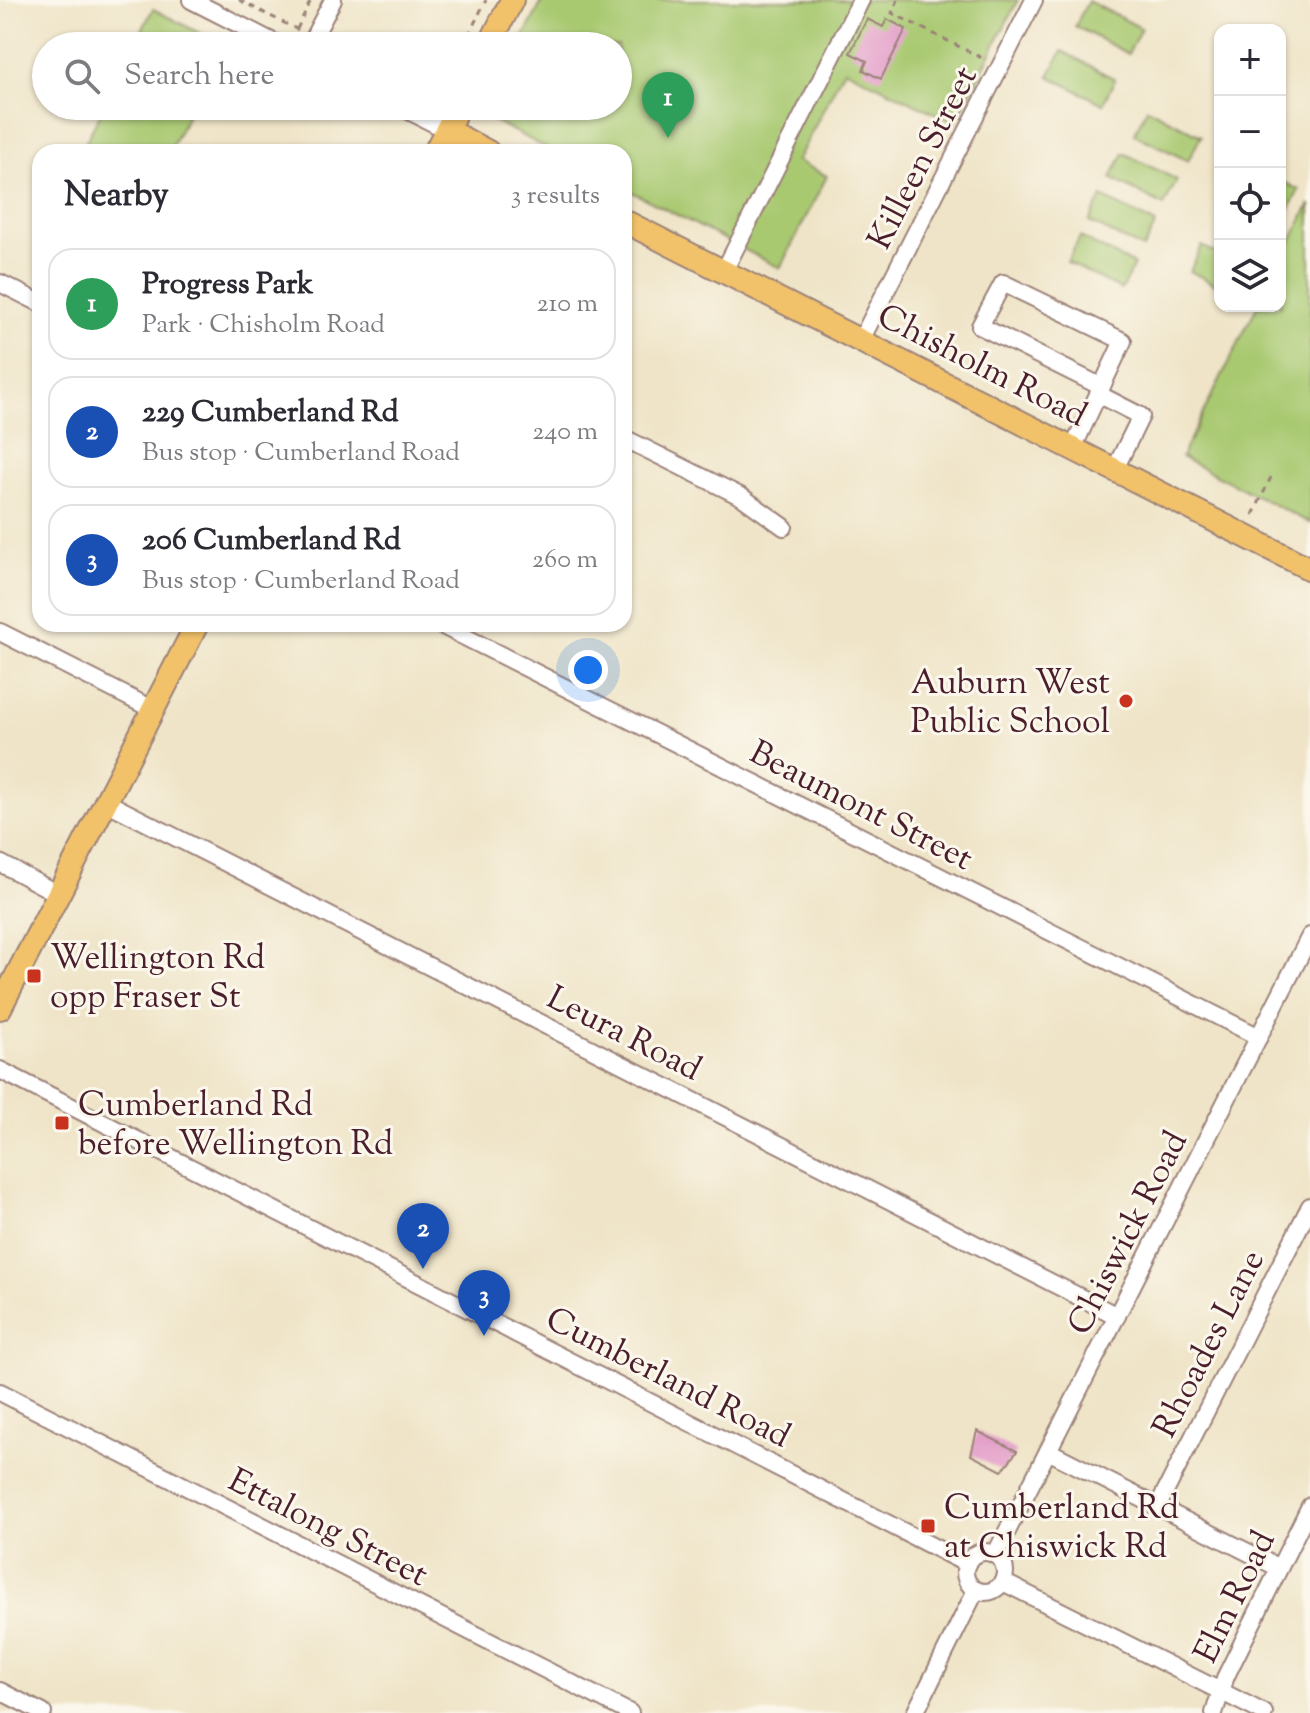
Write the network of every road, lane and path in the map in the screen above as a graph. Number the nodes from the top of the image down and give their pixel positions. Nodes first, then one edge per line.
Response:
1 (191, 0) edge
2 (239, 0) edge
3 (311, 0) edge
4 (333, 0) edge
5 (486, 0) edge
6 (512, 0) edge
7 (861, 0) edge
8 (898, 0) edge
9 (1034, 0) edge
10 (254, 32) edge
11 (316, 32) edge
12 (470, 32) edge
13 (496, 32) edge
14 (1000, 67) junction
15 (427, 120) edge
16 (452, 120) edge
17 (447, 130) junction
18 (439, 144) edge
19 (473, 144) edge
20 (632, 225) edge
21 (724, 271) junction
22 (0, 283) edge
23 (32, 299) edge
24 (861, 340) junction
25 (1100, 391) junction
26 (632, 442) edge
27 (1073, 448) junction
28 (1115, 469) junction
29 (1272, 475) dead end
30 (1253, 515) dead end
31 (784, 527) dead end
32 (1310, 569) edge
33 (0, 632) edge
34 (193, 632) edge
35 (455, 632) edge
36 (152, 709) junction
37 (106, 802) junction
38 (0, 863) edge
39 (58, 894) junction
40 (1310, 936) edge
41 (0, 1008) edge
42 (1259, 1037) junction
43 (0, 1070) edge
44 (1310, 1206) edge
45 (1117, 1316) junction
46 (0, 1392) edge
47 (1048, 1451) junction
48 (1158, 1506) junction
49 (1310, 1506) edge
50 (995, 1555) junction
51 (967, 1564) junction
52 (1279, 1568) junction
53 (1003, 1582) junction
54 (976, 1590) junction
55 (0, 1691) edge
56 (1222, 1692) junction
57 (43, 1713) edge
58 (630, 1713) edge
59 (915, 1713) edge
60 (1214, 1713) edge
61 (1264, 1713) edge

1 - 10 street
2 - 3 path
4 - 11 street
5 - 12 path
6 - 13 main road
7 - 21 street
8 - 14 path
9 - 14 street, Killeen Street
14 - 24 street, Killeen Street
15 - 17 street
16 - 17 main road
17 - 18 main road
17 - 19 main road
20 - 21 main road, Chisholm Road
21 - 24 main road, Chisholm Road
22 - 23 street
24 - 27 main road, Chisholm Road
25 - 25 street
25 - 27 street
25 - 28 street
26 - 31 street
27 - 28 main road, Chisholm Road
28 - 32 main road, Chisholm Road
29 - 30 path
33 - 36 street
34 - 36 main road
35 - 42 street, Beaumont Street
36 - 37 main road
37 - 39 main road
37 - 45 street, Leura Road
38 - 39 street
39 - 41 main road
40 - 42 street, Chiswick Road
42 - 45 street, Chiswick Road
43 - 51 street, Cumberland Road
44 - 48 street, Rhoades Lane
45 - 47 street, Chiswick Road
46 - 58 street, Ettalong Street
47 - 48 street
47 - 50 street, Chiswick Road
48 - 52 street
49 - 52 street, Elm Road
50 - 51 street
50 - 53 street
51 - 54 street
52 - 56 street, Elm Road
53 - 54 street
53 - 56 street
54 - 59 street
55 - 57 street
56 - 60 street, Elm Road
56 - 61 street

